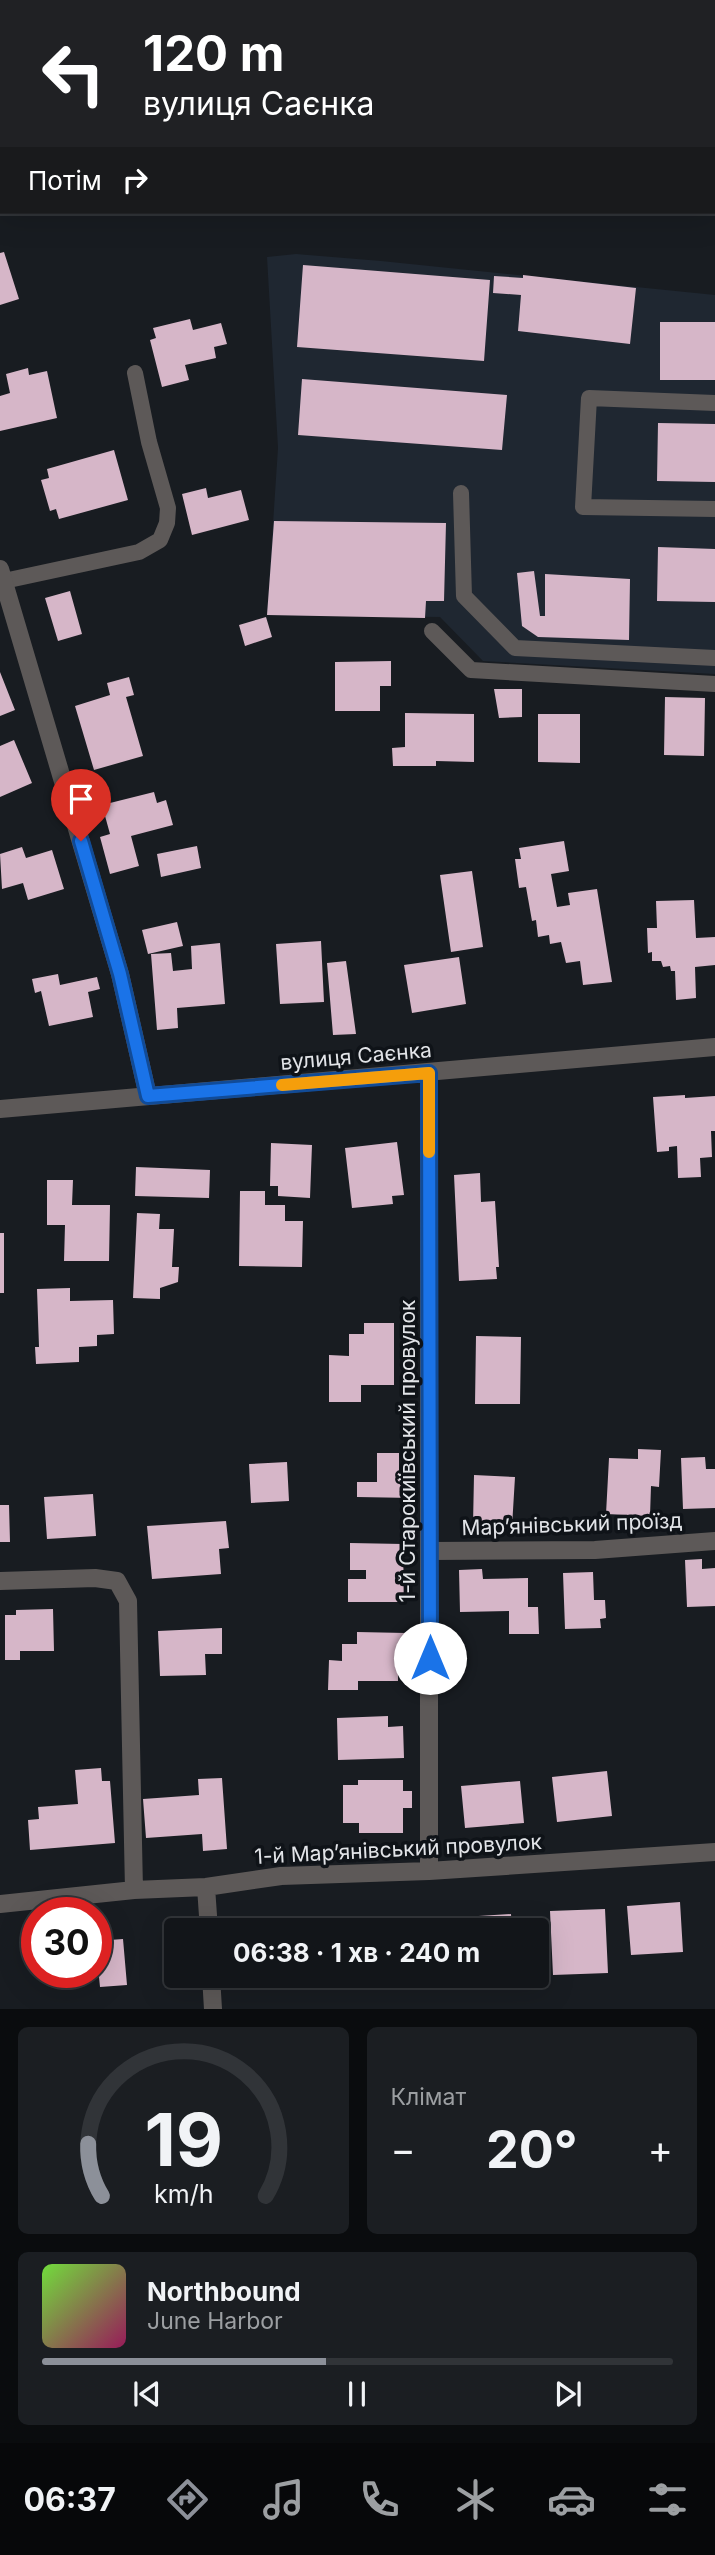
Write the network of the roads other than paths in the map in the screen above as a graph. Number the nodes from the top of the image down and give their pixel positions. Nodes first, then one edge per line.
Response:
1 (135, 373) dead end
2 (715, 403) edge
3 (461, 494) dead end
4 (715, 509) edge
5 (2, 575) edge
6 (432, 631) dead end
7 (715, 658) edge
8 (715, 684) edge
9 (715, 1047) edge
10 (429, 1073) junction
11 (148, 1096) junction
12 (0, 1109) edge
13 (715, 1541) edge
14 (430, 1551) junction
15 (0, 1581) edge
16 (715, 1852) edge
17 (429, 1871) junction
18 (206, 1888) junction
19 (134, 1890) junction
20 (0, 1904) edge
21 (208, 1918) edge
22 (212, 1988) edge
23 (213, 2009) edge

1 - 5 lane
2 - 4 lane
3 - 7 lane
5 - 11 street
6 - 8 lane
9 - 10 street, вулиця Саєнка
10 - 11 street, вулиця Саєнка
10 - 14 street, 1-й Старокиївський провулок
11 - 12 street, вулиця Саєнка
13 - 14 street, Марʼянівський проїзд
14 - 17 street, 1-й Старокиївський провулок
15 - 19 street
16 - 17 street, 1-й Марʼянівський провулок
17 - 18 street, 1-й Марʼянівський провулок
18 - 19 street, 1-й Марʼянівський провулок
18 - 21 street
19 - 20 street, 1-й Марʼянівський провулок
22 - 23 street

